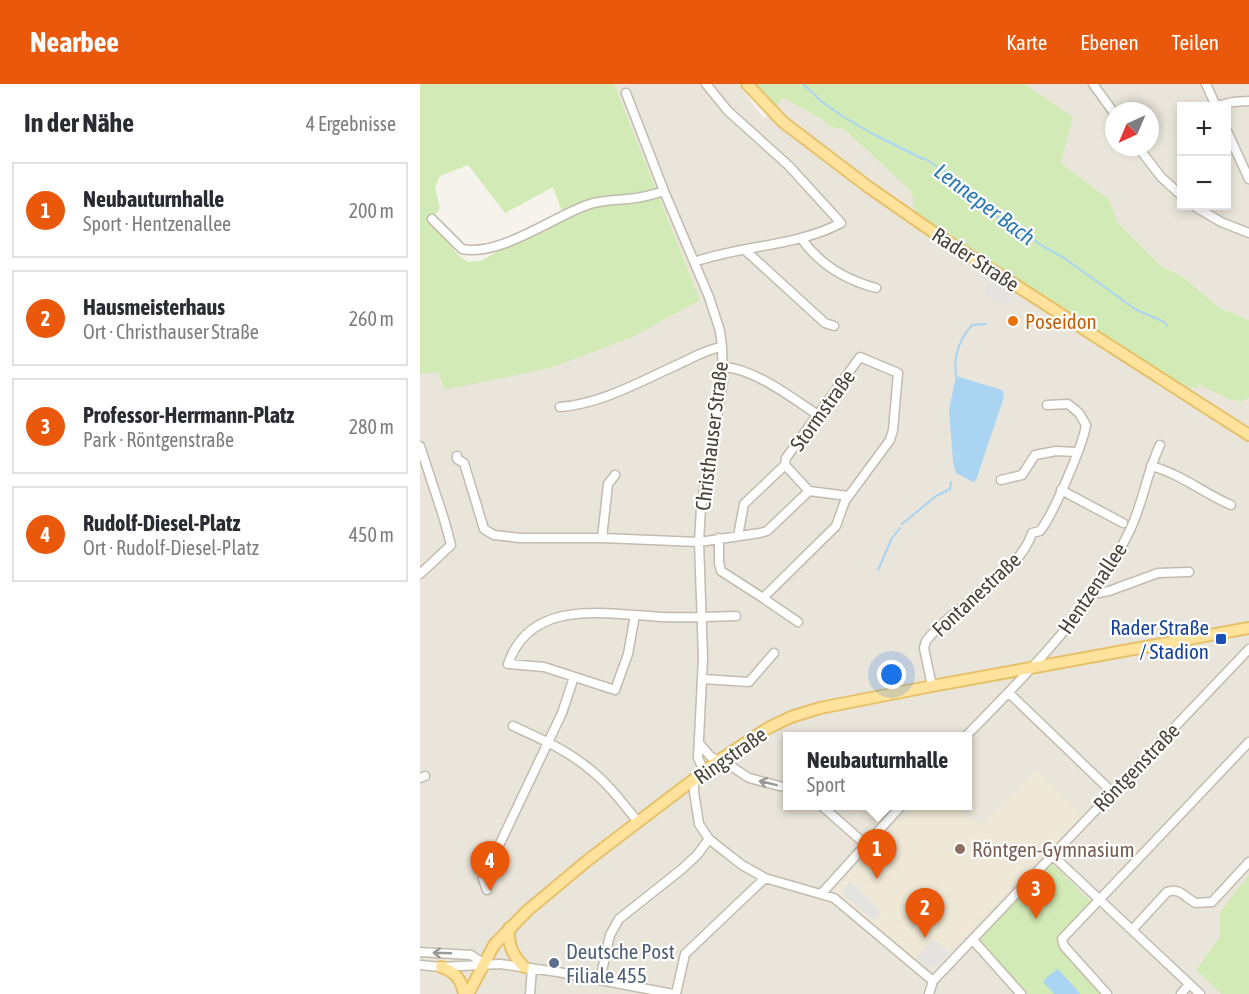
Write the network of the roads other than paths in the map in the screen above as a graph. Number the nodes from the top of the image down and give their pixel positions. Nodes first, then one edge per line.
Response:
1 (706, 84) edge
2 (747, 84) edge
3 (1094, 84) edge
4 (1206, 84) edge
5 (626, 93) dead end
6 (1249, 101) edge
7 (1106, 102) edge
8 (1215, 102) edge
9 (1231, 102) edge
10 (1231, 138) edge
11 (1145, 156) edge
12 (1249, 179) edge
13 (664, 191) junction
14 (1177, 191) edge
15 (1201, 210) edge
16 (432, 219) dead end
17 (1249, 233) edge
18 (801, 238) junction
19 (746, 250) junction
20 (694, 262) junction
21 (876, 288) dead end
22 (834, 326) dead end
23 (722, 346) junction
24 (723, 367) junction
25 (1047, 405) dead end
26 (560, 407) dead end
27 (818, 414) junction
28 (1249, 435) edge
29 (1160, 445) dead end
30 (420, 446) edge
31 (1076, 452) junction
32 (457, 456) dead end
33 (784, 465) junction
34 (1151, 466) junction
35 (424, 470) edge
36 (615, 475) dead end
37 (1001, 480) dead end
38 (1061, 490) junction
39 (809, 491) junction
40 (848, 496) junction
41 (1231, 505) dead end
42 (1123, 523) dead end
43 (738, 536) junction
44 (602, 538) junction
45 (719, 538) junction
46 (699, 542) junction
47 (420, 572) edge
48 (1189, 572) dead end
49 (1093, 594) junction
50 (763, 598) junction
51 (635, 615) junction
52 (736, 616) dead end
53 (702, 618) junction
54 (798, 622) dead end
55 (1249, 628) edge
56 (1249, 649) edge
57 (774, 653) dead end
58 (1033, 668) junction
59 (574, 678) junction
60 (703, 679) junction
61 (932, 686) junction
62 (1010, 694) junction
63 (513, 726) dead end
64 (970, 732) edge
65 (1249, 742) edge
66 (548, 743) junction
67 (699, 743) junction
68 (719, 760) junction
69 (704, 771) junction
70 (694, 779) junction
71 (783, 787) edge
72 (1112, 792) junction
73 (827, 810) edge
74 (897, 810) edge
75 (638, 822) junction
76 (709, 839) junction
77 (865, 844) junction
78 (1052, 855) junction
79 (1249, 862) edge
80 (765, 878) junction
81 (487, 890) dead end
82 (822, 893) junction
83 (1099, 899) junction
84 (509, 928) junction
85 (1132, 930) junction
86 (973, 940) junction
87 (420, 952) edge
88 (483, 963) junction
89 (420, 965) edge
90 (441, 967) junction
91 (528, 967) junction
92 (600, 980) junction
93 (933, 981) junction
94 (1190, 984) junction
95 (466, 994) edge
96 (530, 994) edge
97 (674, 994) edge
98 (929, 994) edge
99 (1021, 994) edge
100 (1107, 994) edge
101 (1181, 994) edge
102 (1200, 994) edge

1 - 18 street
2 - 28 main road, Rader Straße
3 - 7 street
4 - 8 street
5 - 13 street, Christhauser Straße
6 - 9 street
10 - 12 street
11 - 14 street
13 - 16 street
13 - 20 street, Christhauser Straße
15 - 17 street
18 - 19 street
18 - 21 street
19 - 20 street
19 - 22 street
20 - 23 street, Christhauser Straße
23 - 24 street, Christhauser Straße
23 - 26 street
24 - 27 street
24 - 46 street, Christhauser Straße
25 - 31 street, Fontanestraße
27 - 33 street, Stormstraße
27 - 40 street, Stormstraße
29 - 34 street, Hentzenallee
30 - 35 street
31 - 37 street
31 - 38 street, Fontanestraße
32 - 44 street
33 - 39 street, Stormstraße
33 - 43 street
34 - 41 street
34 - 49 street, Hentzenallee
35 - 47 street
36 - 44 street
38 - 42 street
38 - 61 street, Fontanestraße
39 - 40 street
39 - 43 street
40 - 50 street
43 - 45 street
44 - 46 street
45 - 46 street
45 - 50 street
46 - 53 street, Christhauser Straße
48 - 49 street
49 - 58 street, Hentzenallee
50 - 54 street
51 - 53 street
51 - 59 street
51 - 59 street
52 - 53 street
53 - 60 street, Christhauser Straße
55 - 58 main road, Ringstraße
56 - 72 street, Röntgenstraße
57 - 60 street
58 - 61 main road, Ringstraße
58 - 62 street, Hentzenallee
59 - 66 street
60 - 67 street, Christhauser Straße
61 - 68 main road, Ringstraße
62 - 64 street, Hentzenallee
62 - 72 street
63 - 66 street
65 - 83 street
66 - 75 street
66 - 81 street
67 - 68 street
67 - 69 street, Christhauser Straße
68 - 69 main road, Ringstraße
71 -> 68 street
69 - 70 main road, Ringstraße
70 - 75 main road, Ringstraße
70 - 76 street
72 - 78 street, Röntgenstraße
73 - 77 street
74 - 77 street
75 - 84 main road, Ringstraße
76 - 80 street
76 - 92 street
77 - 82 street
78 - 83 street
78 - 86 street, Röntgenstraße
79 - 85 street
80 - 82 street
80 - 97 street
82 - 93 street
83 - 85 street
83 - 100 street
84 - 88 main road, Ringstraße
84 - 91 main road
85 - 94 street
86 - 93 street, Röntgenstraße
86 - 99 street
88 -> 87 street
88 - 90 street
88 - 91 street
88 - 95 main road, Ringstraße
89 - 90 street
90 - 95 main road
91 - 92 street
91 - 96 street
92 - 97 street
93 - 98 street, Röntgenstraße
94 - 101 street
94 - 102 street

